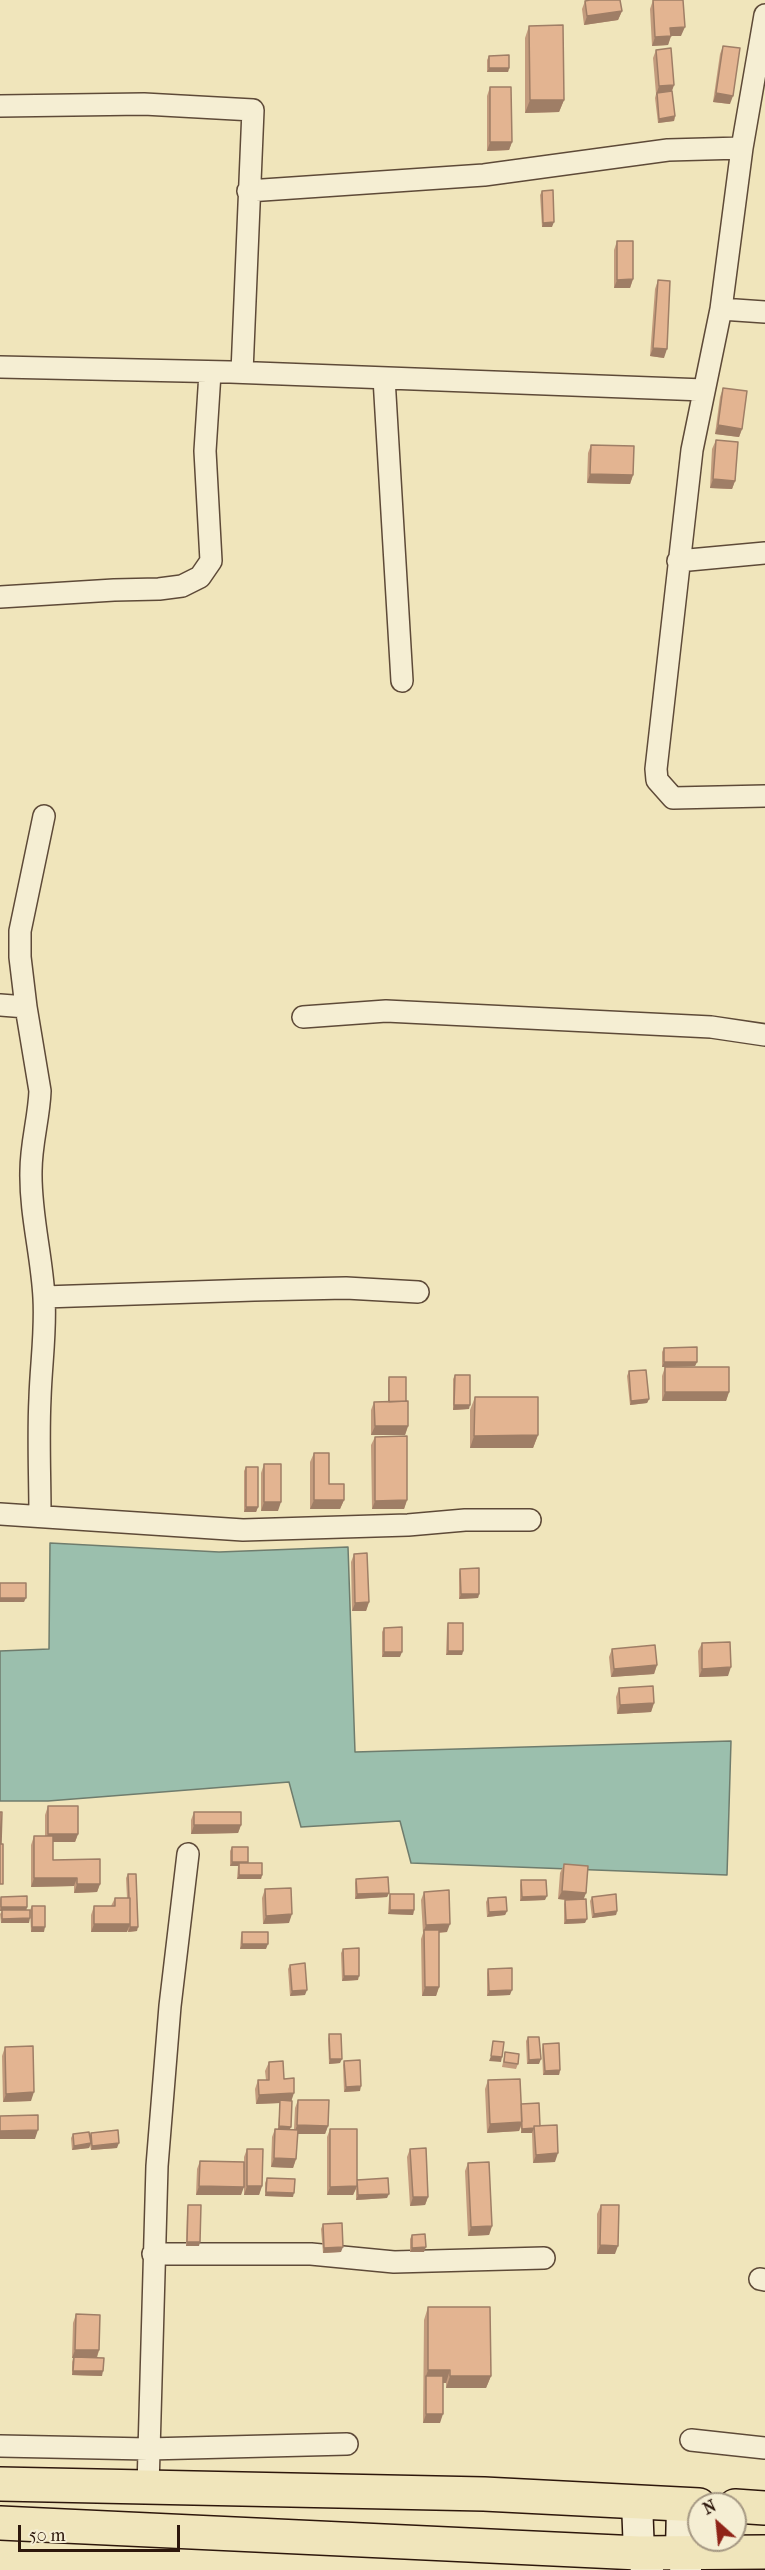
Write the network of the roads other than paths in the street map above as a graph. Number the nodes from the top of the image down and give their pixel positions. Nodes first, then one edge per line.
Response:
1 (765, 15) edge
2 (762, 55) edge
3 (0, 106) edge
4 (742, 148) junction
5 (248, 191) junction
6 (721, 309) junction
7 (765, 312) edge
8 (0, 367) edge
9 (210, 372) junction
10 (242, 372) junction
11 (384, 378) junction
12 (704, 390) junction
13 (765, 553) edge
14 (678, 561) junction
15 (0, 597) edge
16 (402, 681) dead end
17 (765, 796) edge
18 (44, 816) dead end
19 (0, 1005) edge
20 (26, 1007) junction
21 (303, 1017) dead end
22 (765, 1035) edge
23 (418, 1292) dead end
24 (44, 1297) junction
25 (0, 1514) edge
26 (40, 1516) junction
27 (530, 1520) dead end
28 (188, 1854) dead end
29 (153, 2254) junction
30 (544, 2258) dead end
31 (691, 2440) dead end
32 (346, 2444) dead end
33 (0, 2446) edge
34 (765, 2448) edge
35 (148, 2449) junction
36 (0, 2484) edge
37 (148, 2487) junction
38 (637, 2502) junction
39 (687, 2504) edge
40 (747, 2507) edge
41 (765, 2508) edge
42 (0, 2523) edge
43 (687, 2528) edge
44 (748, 2558) edge
45 (683, 2561) edge
46 (639, 2564) edge

1 - 2 street
2 - 4 street
3 - 5 street
4 - 5 street
4 - 6 street
5 - 10 street
6 - 7 street
6 - 12 street
8 - 9 street
9 - 10 street
9 - 15 street
10 - 11 street
11 - 12 street
11 - 16 street
12 - 14 street
13 - 14 street
14 - 17 street
18 - 20 street
19 - 20 street
20 - 24 street
21 - 22 street
23 - 24 street
24 - 26 street
25 - 26 street
26 - 27 street
28 - 29 street
29 - 30 street
29 - 35 street
31 - 34 street
32 - 35 street
33 - 35 street
35 - 37 street
36 - 37 main road
37 - 38 main road
38 - 39 main road
38 - 46 main road
40 - 41 main road
42 - 46 main road
43 - 45 main road
44 - 45 main road
45 - 46 main road

